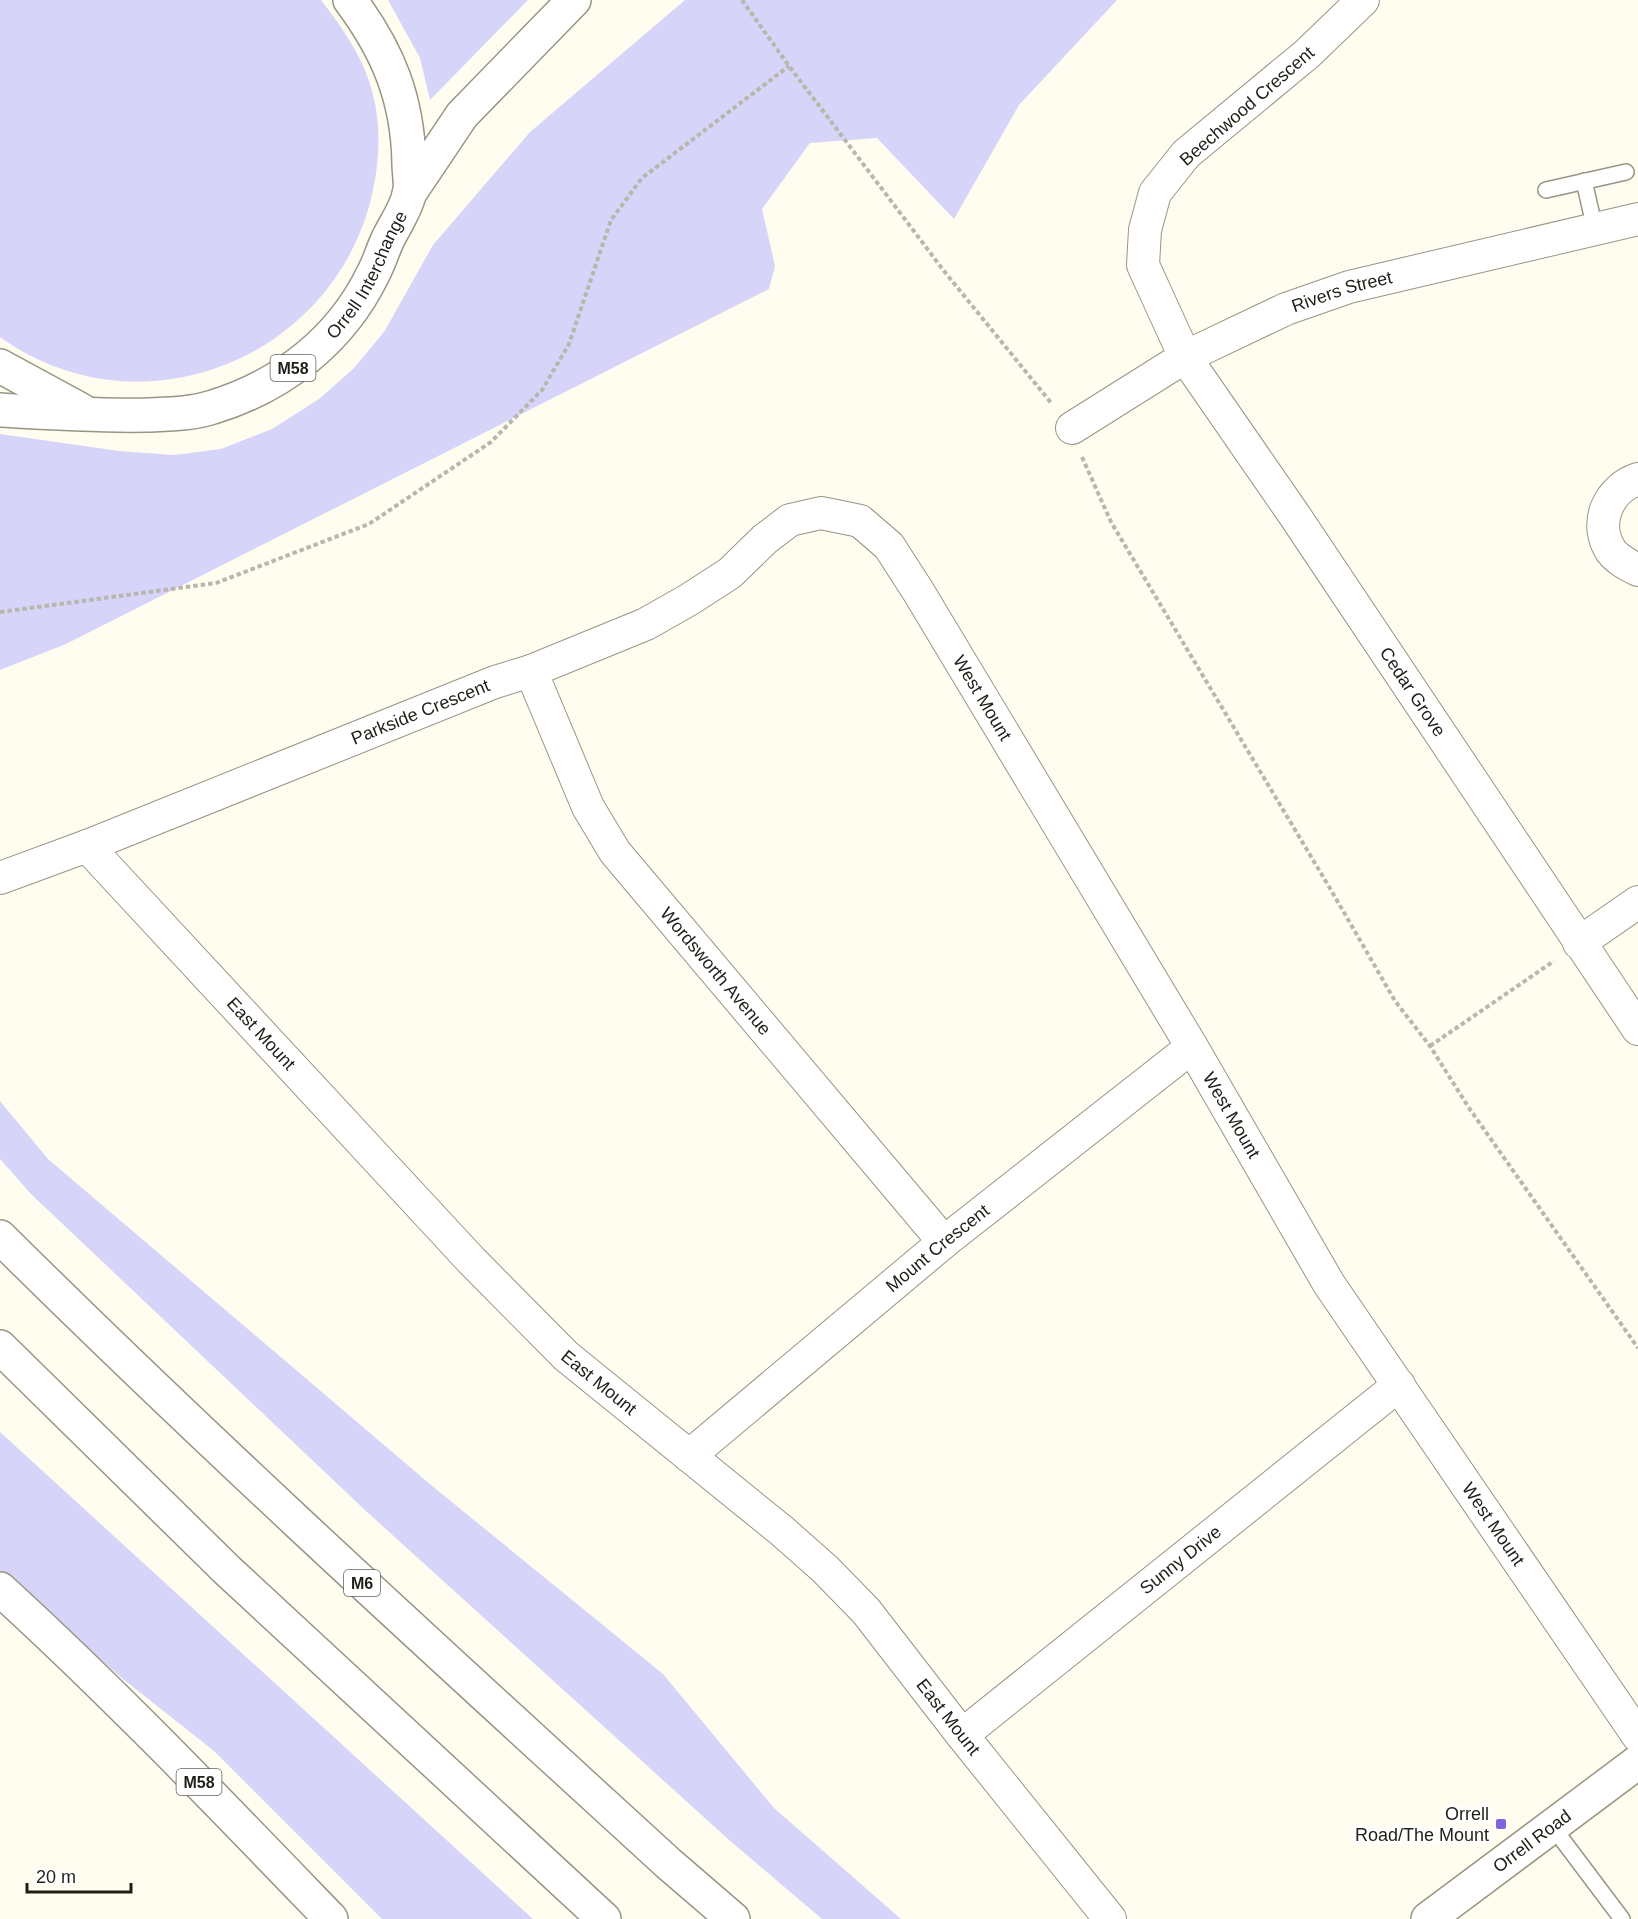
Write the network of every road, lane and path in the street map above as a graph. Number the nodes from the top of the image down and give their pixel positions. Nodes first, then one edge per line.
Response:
1 (350, 0) edge
2 (574, 0) edge
3 (742, 0) edge
4 (1363, 0) edge
5 (789, 66) junction
6 (1626, 172) dead end
7 (1584, 181) junction
8 (1546, 190) dead end
9 (409, 194) junction
10 (1638, 219) edge
11 (1595, 229) junction
12 (1185, 357) junction
13 (0, 366) edge
14 (0, 410) edge
15 (91, 415) junction
16 (1072, 428) junction
17 (1638, 479) edge
18 (821, 513) joint
19 (1638, 570) edge
20 (0, 612) edge
21 (531, 671) junction
22 (87, 846) junction
23 (0, 878) edge
24 (1638, 902) edge
25 (1580, 943) junction
26 (1638, 1029) edge
27 (1430, 1046) junction
28 (1191, 1047) junction
29 (0, 1237) edge
30 (944, 1242) junction
31 (0, 1347) edge
32 (1638, 1348) edge
33 (1399, 1385) junction
34 (689, 1456) junction
35 (0, 1589) edge
36 (962, 1735) junction
37 (1638, 1736) edge
38 (1638, 1762) edge
39 (1552, 1826) junction
40 (332, 1919) edge
41 (604, 1919) edge
42 (733, 1919) edge
43 (1110, 1919) edge
44 (1428, 1919) edge
45 (1622, 1919) edge

1 - 9 main road, Orrell Interchange / M58
2 - 9 main road, M58
3 - 5 path
4 - 12 street, Beechwood Crescent
5 - 16 path
5 - 20 path
6 - 7 lane
7 - 8 lane
7 - 11 lane
9 - 15 main road, Orrell Interchange / M58
10 - 11 street, Rivers Street
11 - 12 street, Rivers Street
12 - 16 street, Rivers Street
12 - 25 street, Cedar Grove
13 - 15 main road, Orrell Interchange / M58
14 - 15 main road, Orrell Interchange / M58
16 - 27 path
17 - 19 street
18 - 21 street, Parkside Crescent
18 - 28 street, West Mount
21 - 22 street, Parkside Crescent
21 - 30 street, Wordsworth Avenue
22 - 23 street, Parkside Crescent
22 - 34 street, East Mount
24 - 25 street
25 - 26 street, Cedar Grove
25 - 27 path
27 - 32 path
28 - 30 street, Mount Crescent
28 - 33 street, West Mount
29 - 42 main road, M6
30 - 34 street, Mount Crescent
31 - 41 main road
33 - 36 street, Sunny Drive
33 - 37 street, West Mount
34 - 36 street, East Mount
35 - 40 main road, M58
36 - 43 street, East Mount
38 - 39 main road, Orrell Road
39 - 44 main road, Orrell Road
39 - 45 lane

